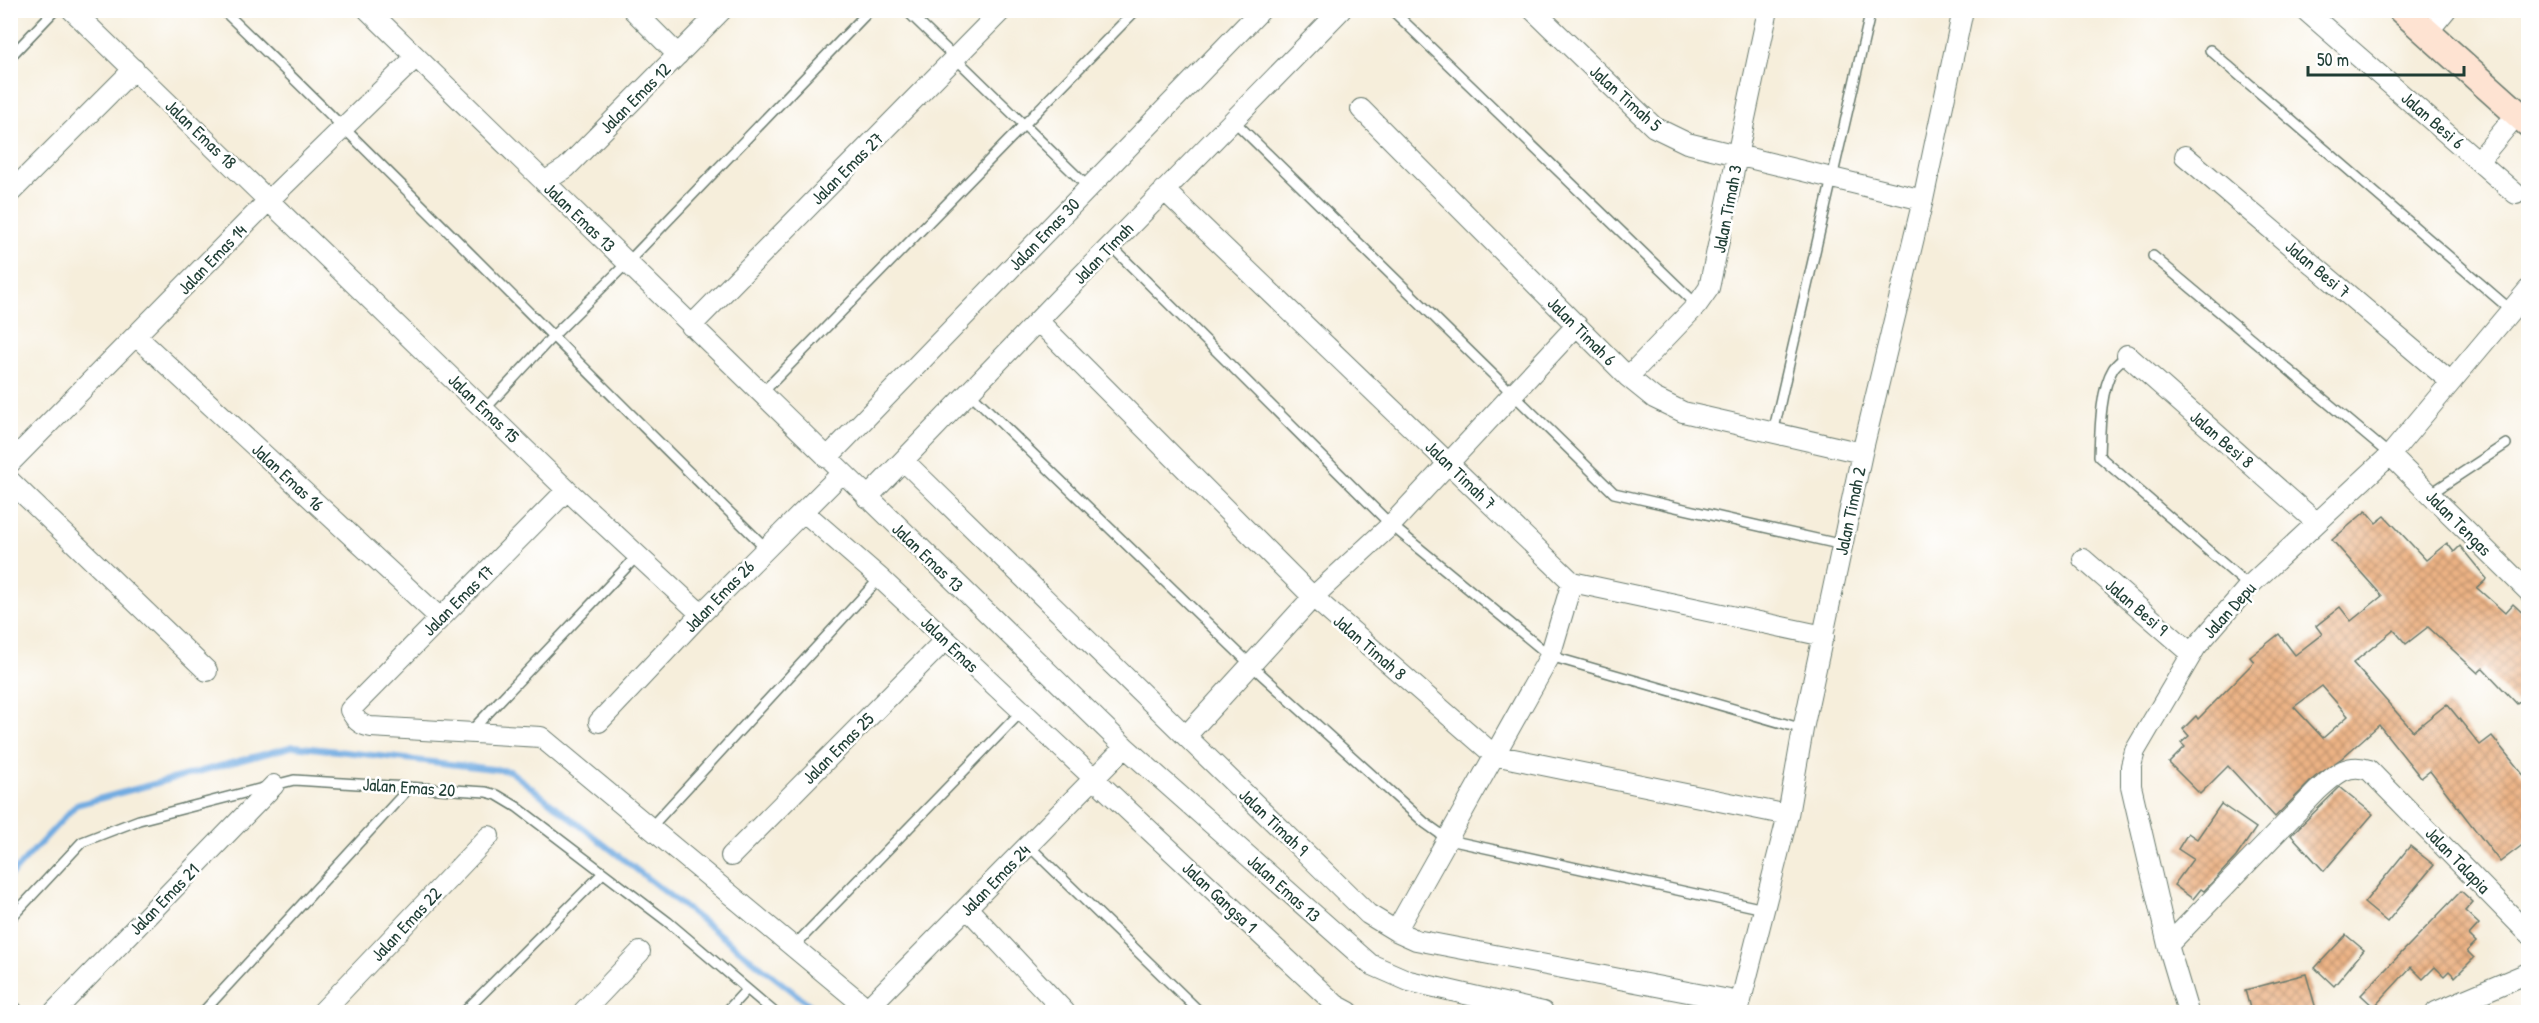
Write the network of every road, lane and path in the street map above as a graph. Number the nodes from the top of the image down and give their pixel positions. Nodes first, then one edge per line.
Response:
1 (55, 10) edge
2 (72, 10) edge
3 (223, 10) edge
4 (368, 10) edge
5 (633, 10) edge
6 (722, 10) edge
7 (870, 10) edge
8 (906, 10) edge
9 (1002, 10) edge
10 (1136, 10) edge
11 (1261, 10) edge
12 (1341, 10) edge
13 (1392, 10) edge
14 (1533, 10) edge
15 (1768, 10) edge
16 (1871, 10) edge
17 (1963, 10) edge
18 (2305, 10) edge
19 (2402, 10) edge
20 (2446, 10) edge
21 (2427, 33) junction
22 (2210, 50) dead end
23 (678, 55) junction
24 (10, 57) edge
25 (416, 57) junction
26 (955, 59) junction
27 (134, 69) junction
28 (1361, 109) dead end
29 (2523, 115) edge
30 (1233, 120) junction
31 (1023, 124) junction
32 (344, 126) junction
33 (1737, 155) junction
34 (2185, 156) dead end
35 (2479, 160) junction
36 (1833, 178) junction
37 (544, 182) junction
38 (1089, 188) junction
39 (1164, 190) junction
40 (10, 193) edge
41 (2516, 194) dead end
42 (269, 200) junction
43 (1923, 200) junction
44 (1111, 246) junction
45 (2153, 256) dead end
46 (627, 263) junction
47 (2529, 290) edge
48 (1697, 305) junction
49 (2512, 311) junction
50 (1038, 322) junction
51 (1577, 325) junction
52 (691, 326) junction
53 (136, 336) junction
54 (552, 337) junction
55 (2127, 355) joint
56 (1628, 377) junction
57 (2451, 382) junction
58 (968, 391) junction
59 (760, 394) junction
60 (1512, 395) junction
61 (485, 409) junction
62 (1773, 433) junction
63 (2506, 444) dead end
64 (1862, 453) junction
65 (2390, 455) junction
66 (826, 458) junction
67 (904, 461) junction
68 (10, 463) edge
69 (1450, 464) junction
70 (842, 473) junction
71 (10, 481) edge
72 (567, 490) junction
73 (2430, 494) junction
74 (867, 498) junction
75 (804, 512) junction
76 (2317, 523) junction
77 (1391, 525) junction
78 (1843, 545) junction
79 (766, 548) junction
80 (638, 555) junction
81 (2084, 559) dead end
82 (880, 578) junction
83 (1572, 582) junction
84 (2249, 586) junction
85 (2529, 591) edge
86 (1313, 597) junction
87 (701, 614) junction
88 (440, 618) junction
89 (1824, 636) junction
90 (945, 640) junction
91 (2192, 654) junction
92 (1550, 656) junction
93 (1251, 665) junction
94 (207, 671) dead end
95 (1021, 712) junction
96 (599, 722) dead end
97 (1803, 729) junction
98 (471, 731) junction
99 (1186, 736) junction
100 (1125, 747) junction
101 (1494, 755) junction
102 (1094, 778) junction
103 (274, 785) junction
104 (410, 787) junction
105 (1788, 815) junction
106 (650, 828) junction
107 (489, 836) dead end
108 (1449, 840) junction
109 (1028, 845) junction
110 (731, 856) dead end
111 (603, 873) junction
112 (967, 908) junction
113 (1764, 909) junction
114 (10, 919) edge
115 (1396, 931) junction
116 (2529, 933) edge
117 (2168, 945) junction
118 (794, 946) junction
119 (640, 952) dead end
120 (2529, 973) edge
121 (747, 989) junction
122 (1739, 1007) edge
123 (866, 1011) edge
124 (54, 1012) edge
125 (203, 1012) edge
126 (322, 1012) edge
127 (464, 1012) edge
128 (583, 1012) edge
129 (726, 1012) edge
130 (774, 1012) edge
131 (1065, 1012) edge
132 (1200, 1012) edge
133 (1347, 1012) edge
134 (1543, 1012) edge
135 (2187, 1012) edge
136 (2436, 1012) edge

1 - 24 lane
2 - 27 street, Jalan Emas 18
3 - 32 lane
4 - 25 street, Jalan Emas 13
5 - 23 street
6 - 23 street, Jalan Emas 12
7 - 46 lane
8 - 26 lane
9 - 26 street, Jalan Emas 27
10 - 31 lane
11 - 38 street, Jalan Emas 30
12 - 30 street, Jalan Timah
13 - 48 lane
14 - 33 street, Jalan Timah 5
15 - 33 street, Jalan Timah 3
16 - 36 lane
17 - 43 street, Jalan Timah 2
18 - 35 street, Jalan Besi 6
19 - 21 street
20 - 21 street
21 - 29 street
22 - 49 lane
23 - 37 street, Jalan Emas 12
25 - 32 street, Jalan Emas 14
25 - 37 street, Jalan Emas 13
26 - 31 lane
26 - 52 street, Jalan Emas 27
27 - 40 street
27 - 42 street, Jalan Emas 18
28 - 51 street, Jalan Timah 6
29 - 35 street, Jalan Besi 6
30 - 39 street, Jalan Timah
30 - 60 lane
31 - 38 lane
31 - 59 lane
32 - 42 street, Jalan Emas 14
32 - 54 lane
33 - 36 street, Jalan Timah 5
33 - 48 street, Jalan Timah 3
34 - 57 street, Jalan Besi 7
35 - 41 street, Jalan Besi 6
36 - 43 street, Jalan Timah 5
36 - 62 lane
37 - 46 street, Jalan Emas 13
38 - 66 street, Jalan Emas 30
39 - 44 street, Jalan Timah
39 - 69 street, Jalan Timah 7
42 - 53 street, Jalan Emas 14
42 - 61 street, Jalan Emas 15
43 - 64 street, Jalan Timah 2
44 - 50 street, Jalan Timah
44 - 77 lane
45 - 65 lane
46 - 52 street, Jalan Emas 13
46 - 54 lane
47 - 49 street, Jalan Depu
48 - 56 street, Jalan Timah 3
49 - 57 street, Jalan Depu
50 - 58 street, Jalan Timah
50 - 86 street, Jalan Timah 8
51 - 56 street, Jalan Timah 6
51 - 60 street
52 - 59 street, Jalan Emas 13
53 - 68 street, Jalan Emas 14
53 - 88 street, Jalan Emas 16
54 - 61 lane
54 - 79 lane
55 - 76 street, Jalan Besi 8
55 - 84 lane
56 - 62 street, Jalan Timah 6
57 - 65 street, Jalan Depu
58 - 67 street, Jalan Timah
58 - 93 lane
59 - 66 street, Jalan Emas 13
60 - 69 street
60 - 78 lane
61 - 72 street, Jalan Emas 15
62 - 64 street, Jalan Timah 6
63 - 73 lane
64 - 78 street, Jalan Timah 2
65 - 73 street, Jalan Tengas
65 - 76 street, Jalan Depu
66 - 70 street, Jalan Emas 13
67 - 74 street, Jalan Timah
67 - 99 street, Jalan Timah 9
69 - 77 street
69 - 83 street, Jalan Timah 7
70 - 74 street, Jalan Emas 13
70 - 75 street, Jalan Emas 26
71 - 94 street
72 - 80 street, Jalan Emas 15
72 - 88 street, Jalan Emas 17
73 - 85 street, Jalan Tengas
74 - 100 street, Jalan Emas 13
75 - 79 street, Jalan Emas 26
75 - 82 street, Jalan Emas
76 - 84 street, Jalan Depu
77 - 86 street
77 - 92 lane
78 - 89 street, Jalan Timah 2
79 - 87 street, Jalan Emas 26
80 - 87 street, Jalan Emas 15
80 - 98 lane
81 - 91 street, Jalan Besi 9
82 - 90 street, Jalan Emas
82 - 106 lane
83 - 89 street
83 - 92 street
84 - 91 street, Jalan Depu
86 - 93 street
86 - 101 street, Jalan Timah 8
87 - 96 street, Jalan Emas 26
88 - 98 street, Jalan Emas 17
89 - 97 street, Jalan Timah 2
90 - 95 street, Jalan Emas
90 - 110 street, Jalan Emas 25
91 - 117 street, Jalan Depu
92 - 97 lane
92 - 101 street
93 - 99 street
93 - 108 lane
95 - 102 street, Jalan Emas
95 - 118 lane
97 - 105 street, Jalan Timah 2
98 - 106 street
99 - 115 street, Jalan Timah 9
100 - 102 street, Jalan Emas 24
100 - 134 street, Jalan Emas 13
101 - 105 street, Jalan Timah 8
101 - 108 street
102 - 109 street, Jalan Emas 24
102 - 133 street, Jalan Gangsa 1
103 - 104 lane, Jalan Emas 20
103 - 114 lane, Jalan Emas 20
103 - 124 street, Jalan Emas 21
104 - 111 lane, Jalan Emas 20
104 - 125 lane
105 - 113 street, Jalan Timah 2
106 - 118 street
107 - 126 street, Jalan Emas 22
108 - 113 lane
108 - 115 street
109 - 112 street, Jalan Emas 24
109 - 132 lane
111 - 121 lane, Jalan Emas 20
111 - 127 lane
112 - 123 street, Jalan Emas 24
112 - 131 street
113 - 122 street, Jalan Timah 2
115 - 122 street, Jalan Timah 9
116 - 117 street, Jalan Talapia
117 - 135 street, Jalan Depu
118 - 123 street
119 - 128 street
120 - 136 street
121 - 129 lane
121 - 130 lane, Jalan Emas 20

